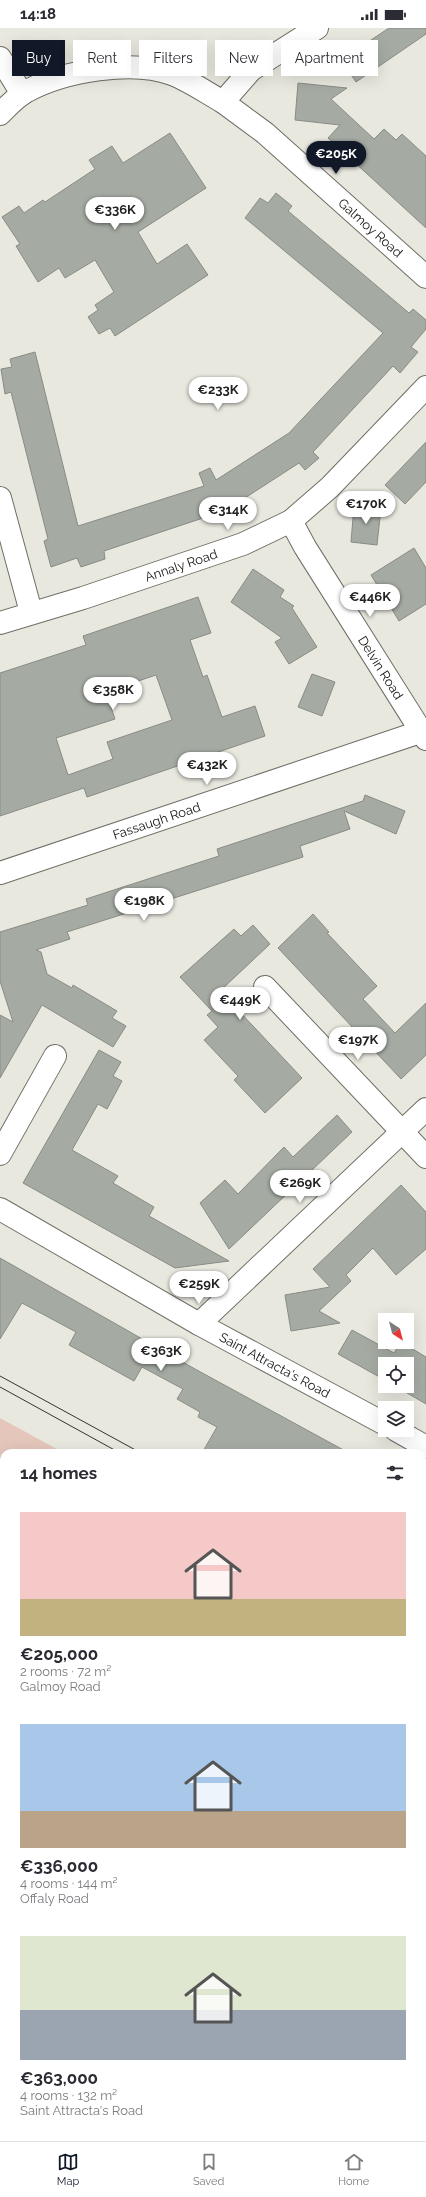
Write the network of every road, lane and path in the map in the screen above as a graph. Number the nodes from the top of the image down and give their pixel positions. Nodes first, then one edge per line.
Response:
1 (317, 28) edge
2 (0, 58) edge
3 (22, 94) junction
4 (223, 102) junction
5 (0, 114) edge
6 (426, 278) edge
7 (426, 387) edge
8 (0, 498) edge
9 (291, 521) junction
10 (31, 612) junction
11 (0, 623) edge
12 (424, 733) edge
13 (0, 873) edge
14 (265, 987) dead end
15 (55, 1056) dead end
16 (426, 1110) edge
17 (402, 1132) junction
18 (0, 1154) edge
19 (426, 1157) edge
20 (0, 1209) edge
21 (199, 1324) junction
22 (378, 1420) edge
23 (408, 1437) edge
24 (426, 1447) edge

1 - 4 street
2 - 3 street
3 - 4 street, Galmoy Road
3 - 5 street, Galmoy Road
4 - 6 street, Galmoy Road
7 - 9 street, Annaly Road
8 - 10 street
9 - 10 street, Annaly Road
9 - 12 street, Delvin Road
10 - 11 street, Annaly Road
12 - 13 street, Fassaugh Road
14 - 17 street
15 - 18 street
16 - 17 street
17 - 19 street
17 - 21 street
20 - 21 street, Saint Attracta's Road
21 - 22 street, Saint Attracta's Road
23 - 24 street

